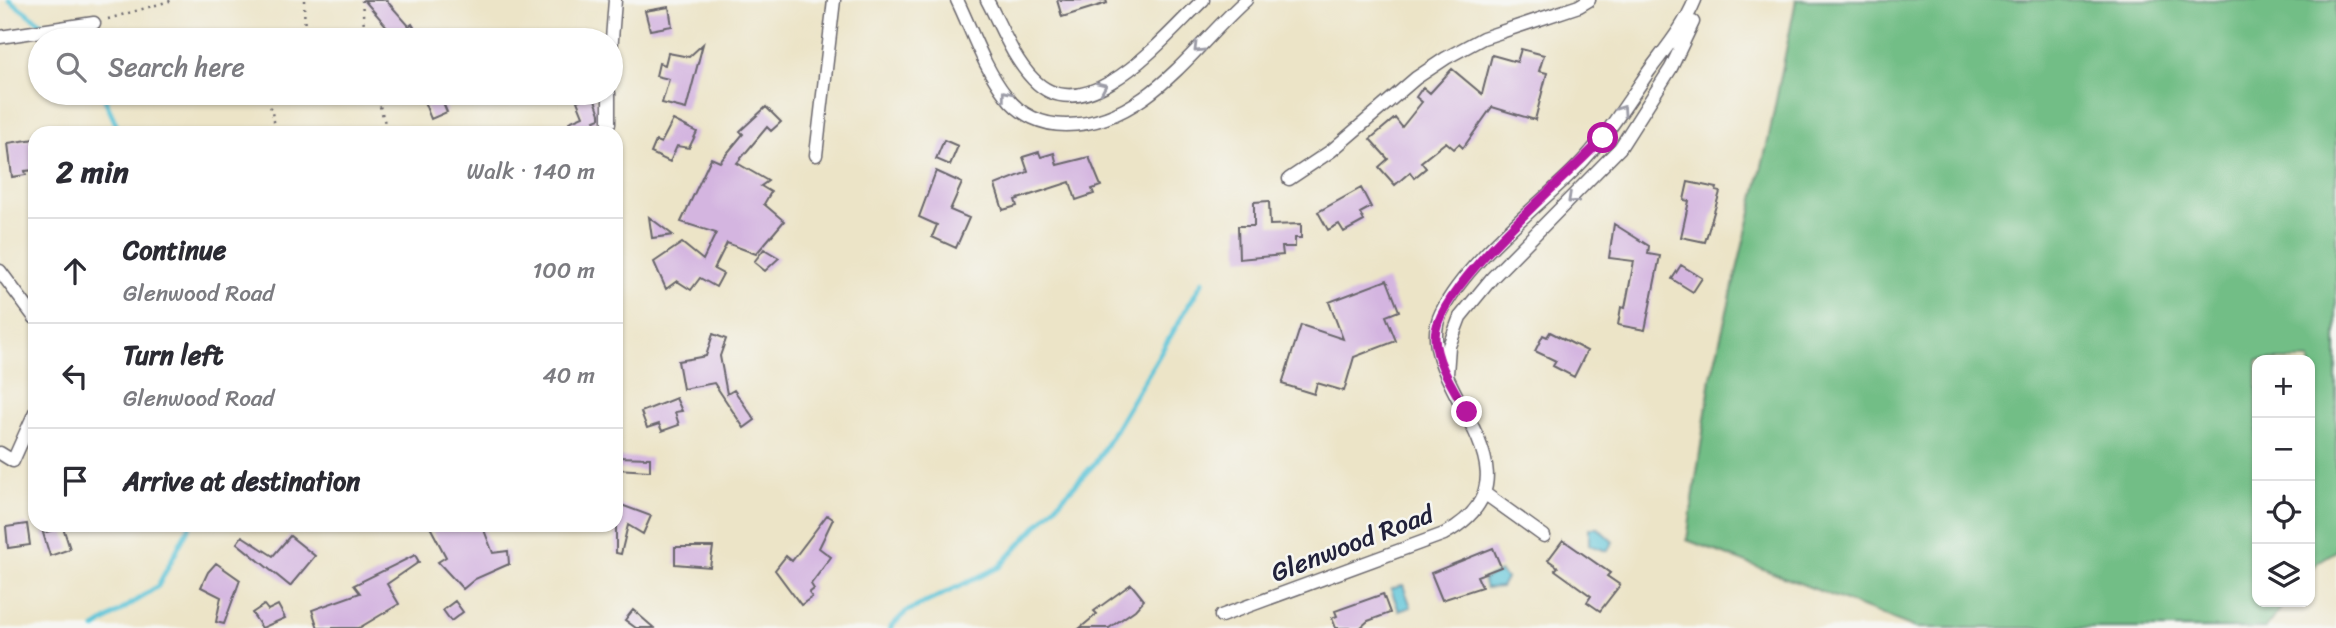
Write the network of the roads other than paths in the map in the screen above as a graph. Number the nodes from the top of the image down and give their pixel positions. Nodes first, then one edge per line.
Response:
1 (615, 0) edge
2 (834, 0) edge
3 (957, 0) edge
4 (987, 0) edge
5 (1203, 0) edge
6 (1246, 0) edge
7 (1589, 0) edge
8 (1695, 0) edge
9 (1702, 0) edge
10 (94, 23) road end
11 (60, 28) edge
12 (613, 28) edge
13 (28, 33) edge
14 (0, 37) edge
15 (609, 105) edge
16 (609, 124) dead end
17 (816, 155) dead end
18 (1289, 179) dead end
19 (0, 271) edge
20 (28, 309) edge
21 (1447, 374) junction
22 (28, 428) edge
23 (0, 453) edge
24 (1484, 493) junction
25 (1544, 536) dead end
26 (1221, 616) dead end

1 - 12 street
2 - 17 street
6 -> 3 street
4 -> 5 street
7 - 18 street
21 -> 8 street
9 -> 21 street
10 - 11 street
13 - 14 street
15 - 16 street
19 - 20 street
21 - 24 street
22 - 23 street
24 - 25 street
24 - 26 street, Glenwood Road

